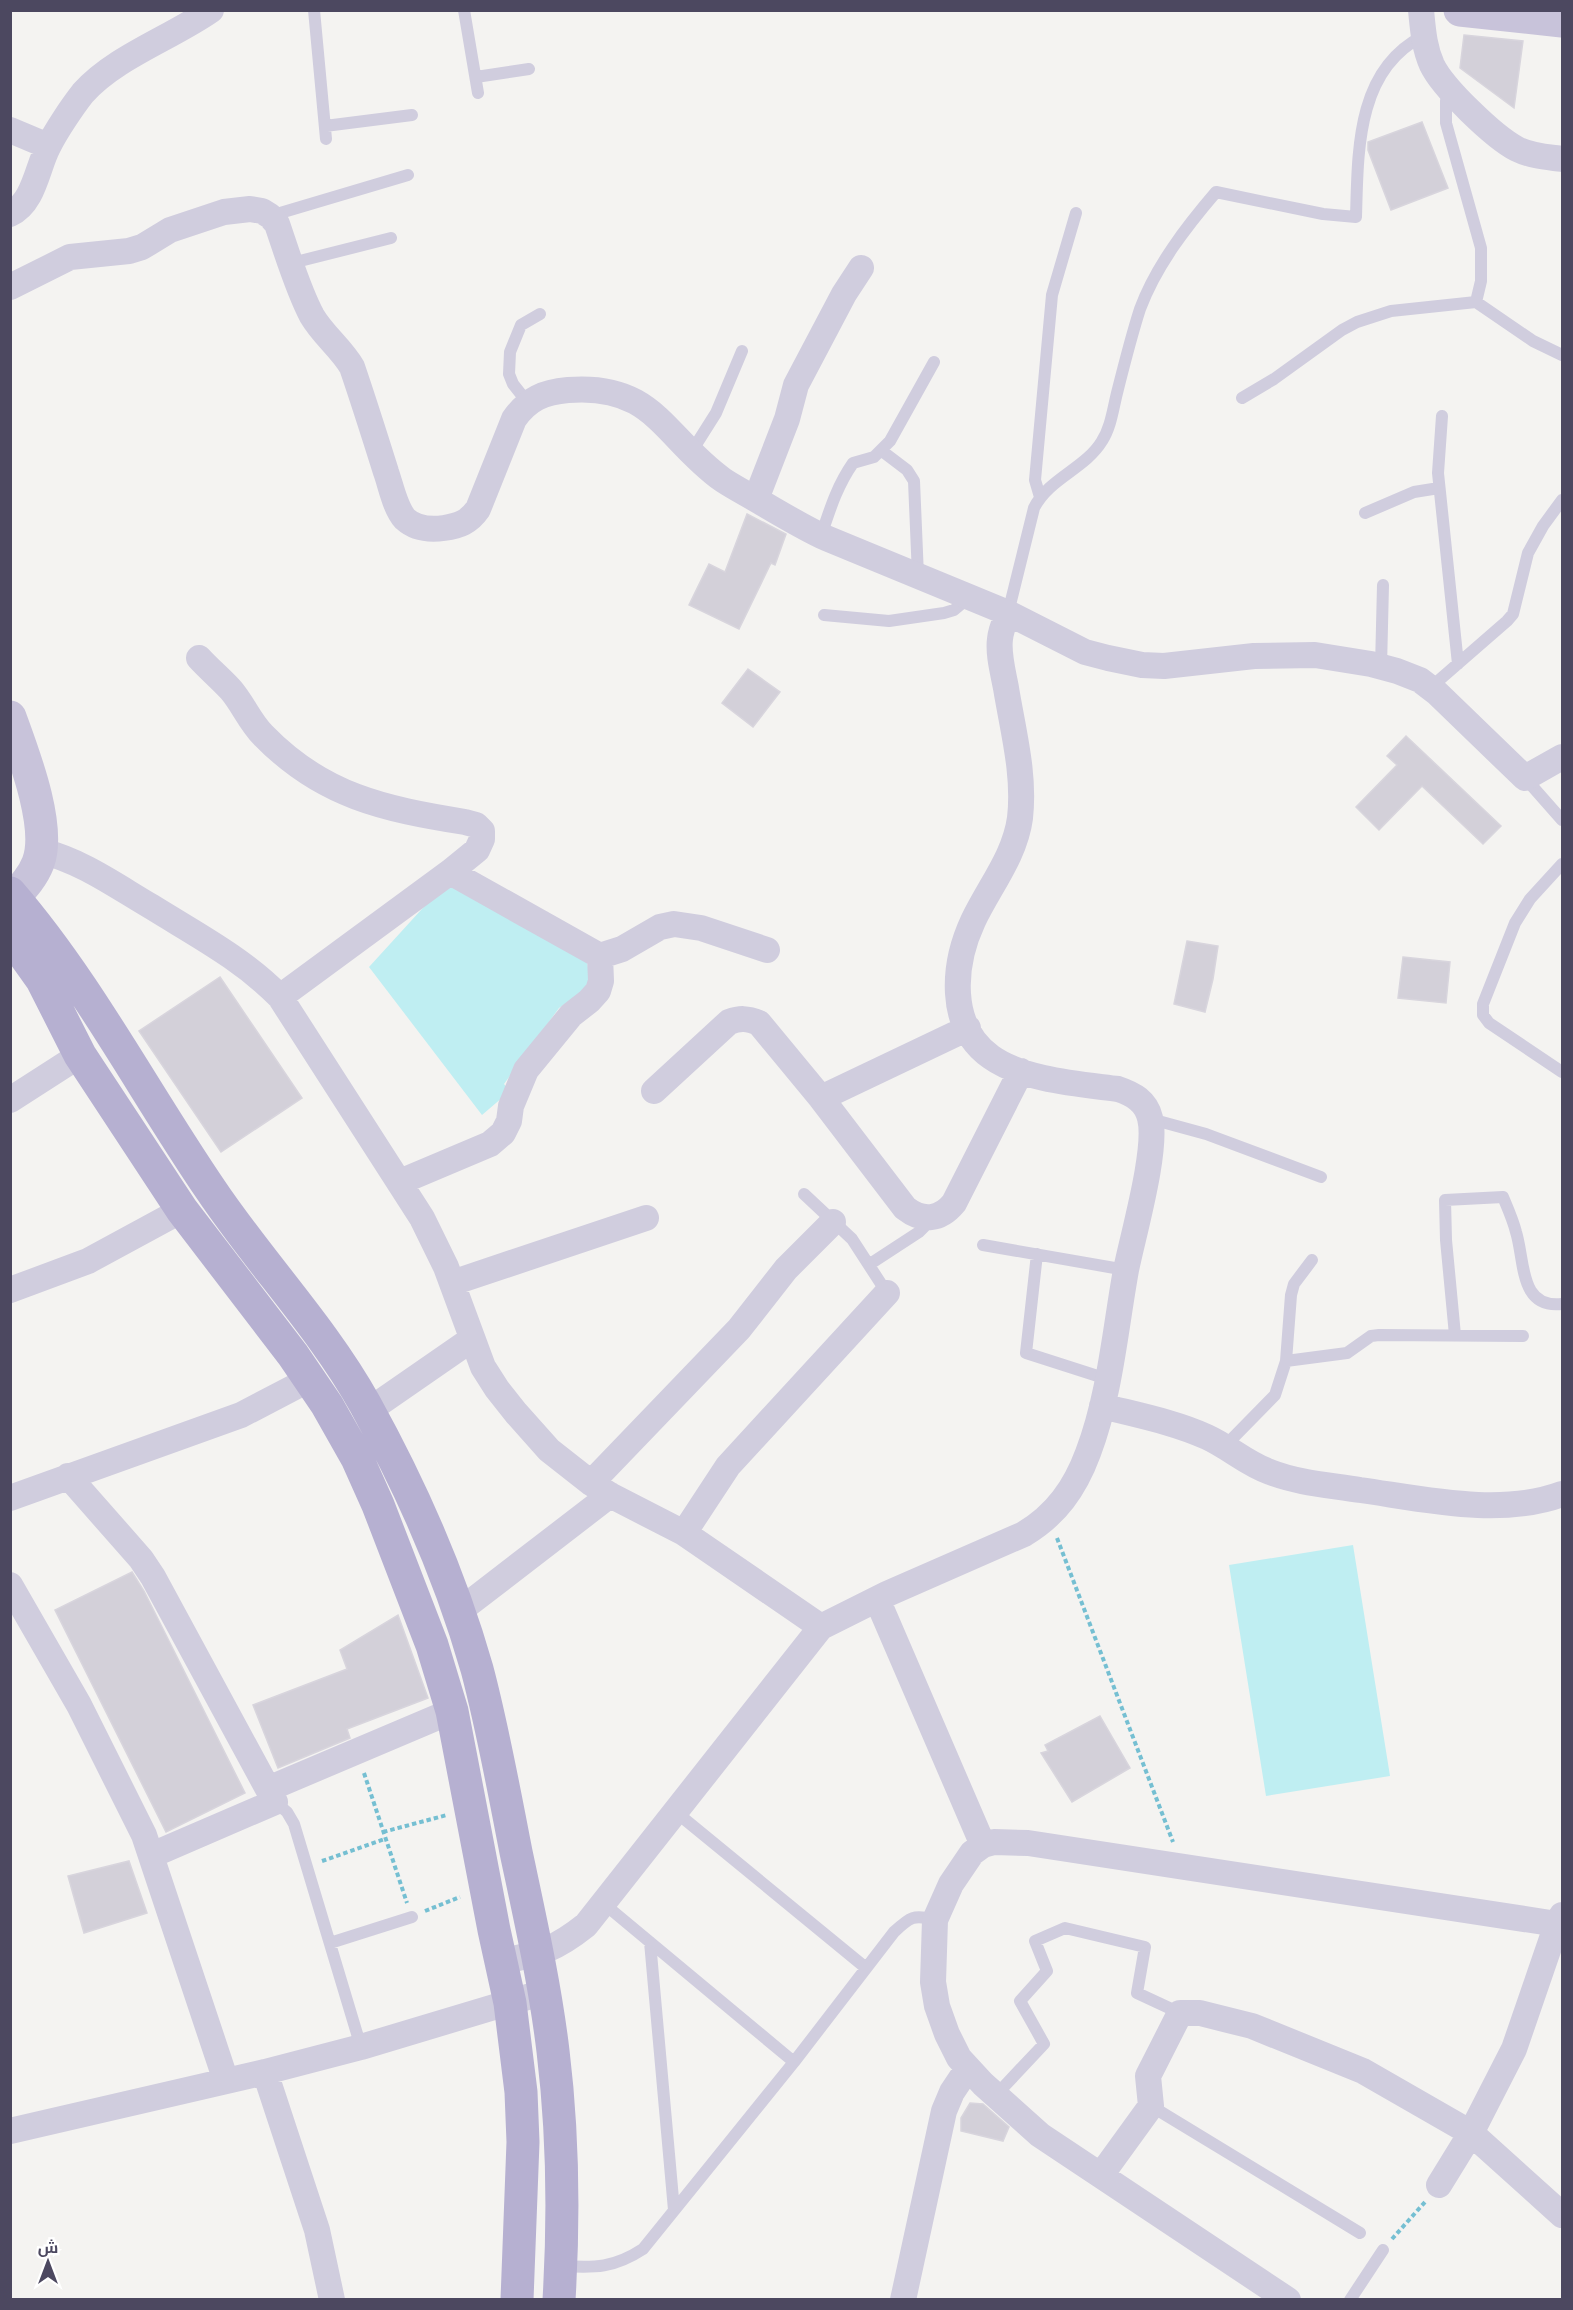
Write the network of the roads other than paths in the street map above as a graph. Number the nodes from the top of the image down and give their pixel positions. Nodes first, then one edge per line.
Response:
1 (211, 10) edge
2 (314, 10) edge
3 (465, 10) edge
4 (1421, 10) edge
5 (1460, 10) edge
6 (1563, 21) edge
7 (1423, 36) junction
8 (529, 69) dead end
9 (476, 77) junction
10 (478, 93) dead end
11 (1457, 96) junction
12 (412, 115) dead end
13 (10, 130) edge
14 (48, 146) junction
15 (1563, 159) edge
16 (408, 175) dead end
17 (1076, 213) dead end
18 (10, 214) edge
19 (270, 216) junction
20 (391, 238) dead end
21 (292, 263) junction
22 (861, 268) dead end
23 (10, 287) edge
24 (1476, 302) junction
25 (540, 314) dead end
26 (741, 351) dead end
27 (1563, 355) edge
28 (934, 362) dead end
29 (1242, 398) dead end
30 (528, 403) junction
31 (1442, 416) dead end
32 (882, 451) junction
33 (692, 452) junction
34 (1439, 488) junction
35 (1040, 497) junction
36 (756, 499) junction
37 (1563, 500) edge
38 (1365, 513) dead end
39 (821, 536) junction
40 (918, 576) junction
41 (1383, 585) dead end
42 (965, 595) junction
43 (1008, 613) junction
44 (824, 615) dead end
45 (199, 658) dead end
46 (1458, 664) junction
47 (1382, 667) junction
48 (1430, 688) junction
49 (10, 717) edge
50 (1563, 757) edge
51 (1525, 778) junction
52 (1563, 820) edge
53 (41, 851) junction
54 (1563, 864) edge
55 (450, 872) junction
56 (12, 895) edge
57 (767, 950) dead end
58 (15, 952) edge
59 (600, 956) junction
60 (280, 997) junction
61 (968, 1028) junction
62 (80, 1055) junction
63 (1021, 1071) junction
64 (1563, 1072) edge
65 (654, 1090) dead end
66 (821, 1098) junction
67 (10, 1100) edge
68 (1151, 1119) junction
69 (1321, 1177) dead end
70 (400, 1182) junction
71 (804, 1194) dead end
72 (182, 1210) junction
73 (646, 1218) dead end
74 (926, 1218) junction
75 (833, 1222) junction
76 (983, 1245) dead end
77 (1037, 1254) junction
78 (1312, 1260) dead end
79 (870, 1264) junction
80 (1126, 1270) junction
81 (452, 1283) junction
82 (10, 1290) edge
83 (886, 1293) joint
84 (1563, 1304) edge
85 (1455, 1335) junction
86 (1523, 1336) dead end
87 (472, 1339) junction
88 (1286, 1361) junction
89 (310, 1379) junction
90 (1107, 1379) junction
91 (1102, 1406) junction
92 (368, 1411) junction
93 (1225, 1446) junction
94 (68, 1476) junction
95 (601, 1489) junction
96 (1563, 1494) edge
97 (10, 1498) edge
98 (684, 1533) junction
99 (10, 1585) edge
100 (877, 1599) junction
101 (458, 1612) junction
102 (821, 1627) junction
103 (452, 1711) junction
104 (272, 1796) junction
105 (677, 1813) junction
106 (983, 1845) junction
107 (152, 1855) junction
108 (603, 1903) junction
109 (412, 1917) road end
110 (935, 1920) junction
111 (1560, 1920) edge
112 (650, 1942) junction
113 (330, 1943) junction
114 (537, 1954) junction
115 (502, 1961) junction
116 (866, 1968) junction
117 (544, 1992) junction
118 (510, 2003) junction
119 (1180, 2013) junction
120 (362, 2047) junction
121 (794, 2062) junction
122 (968, 2068) junction
123 (265, 2072) junction
124 (226, 2081) junction
125 (996, 2095) junction
126 (1151, 2106) junction
127 (10, 2131) edge
128 (1471, 2133) junction
129 (1101, 2175) junction
130 (1439, 2185) road end
131 (674, 2210) junction
132 (1563, 2215) edge
133 (1360, 2234) dead end
134 (1383, 2250) road end
135 (561, 2266) junction
136 (332, 2300) edge
137 (517, 2300) edge
138 (559, 2300) edge
139 (903, 2300) edge
140 (1288, 2300) edge
141 (1350, 2300) edge

1 - 14 street
2 - 12 lane
3 - 9 lane
4 - 7 street
5 - 6 main road
7 - 11 street
7 - 35 lane
8 - 9 lane
9 - 10 lane
11 - 15 street
11 - 24 lane
13 - 14 street
14 - 18 street
16 - 19 lane
17 - 35 lane
19 - 21 street
19 - 23 street
20 - 21 lane
21 - 30 street
22 - 36 street
24 - 27 lane
24 - 29 lane
25 - 30 lane
26 - 33 lane
28 - 32 lane
30 - 33 street
31 - 34 lane
32 - 39 lane
32 - 40 lane
33 - 36 street
34 - 38 lane
34 - 46 lane
35 - 43 lane
36 - 39 street
37 - 46 lane
39 - 40 street
40 - 42 street
41 - 47 lane
42 - 43 street
42 - 44 lane
43 - 47 street
43 - 61 street
45 - 55 street
46 - 48 lane
47 - 48 street
48 - 51 street
49 - 53 main road
50 - 51 street
51 - 52 lane
53 - 56 main road
53 - 60 street
54 - 64 lane
55 - 59 street
55 - 60 street
56 - 92 main road
57 - 59 street
58 - 62 main road
59 - 70 street
60 - 70 street
61 - 63 street
61 - 66 street
62 - 67 street
62 - 72 main road
63 - 68 street
63 - 74 street
65 - 66 street
66 - 74 street
68 - 69 lane
68 - 80 street
70 - 81 street
71 - 75 lane
72 - 82 street
72 - 89 main road
73 - 81 street
74 - 79 lane
75 - 79 lane
75 - 95 street
76 - 77 lane
77 - 80 lane
77 - 90 lane
78 - 88 lane
79 - 83 lane
80 - 90 street
81 - 87 street
83 - 98 street
84 - 85 lane
85 - 86 lane
85 - 88 lane
87 - 92 street
87 - 95 street
88 - 93 lane
89 - 94 street
89 - 103 main road
90 - 91 street
91 - 93 street
91 - 100 street
92 - 101 main road
93 - 96 street
94 - 97 street
94 - 104 street
95 - 98 street
95 - 101 street
98 - 102 street
99 - 107 street
100 - 102 street
100 - 106 street
101 - 114 main road
102 - 105 street
103 - 104 street
103 - 115 main road
104 - 107 street
104 - 113 lane
105 - 108 street
105 - 116 lane
106 - 110 street
106 - 111 street
107 - 124 street
108 - 112 lane
108 - 114 street
109 - 113 lane
110 - 116 lane
110 - 122 street
111 - 128 street
112 - 121 lane
112 - 131 lane
113 - 120 lane
114 - 115 street
114 - 117 main road
115 - 118 main road
116 - 121 lane
117 - 118 street
117 - 135 main road
118 - 120 street
118 - 137 main road
119 - 125 lane
119 - 126 street
119 - 128 street
120 - 123 street
121 - 131 lane
122 - 125 street
122 - 139 street
123 - 124 street
123 - 136 street
124 - 127 street
125 - 129 street
126 - 129 street
126 - 133 lane
128 - 130 street
128 - 132 street
129 - 140 street
131 - 135 lane
134 - 141 lane
135 - 138 main road

